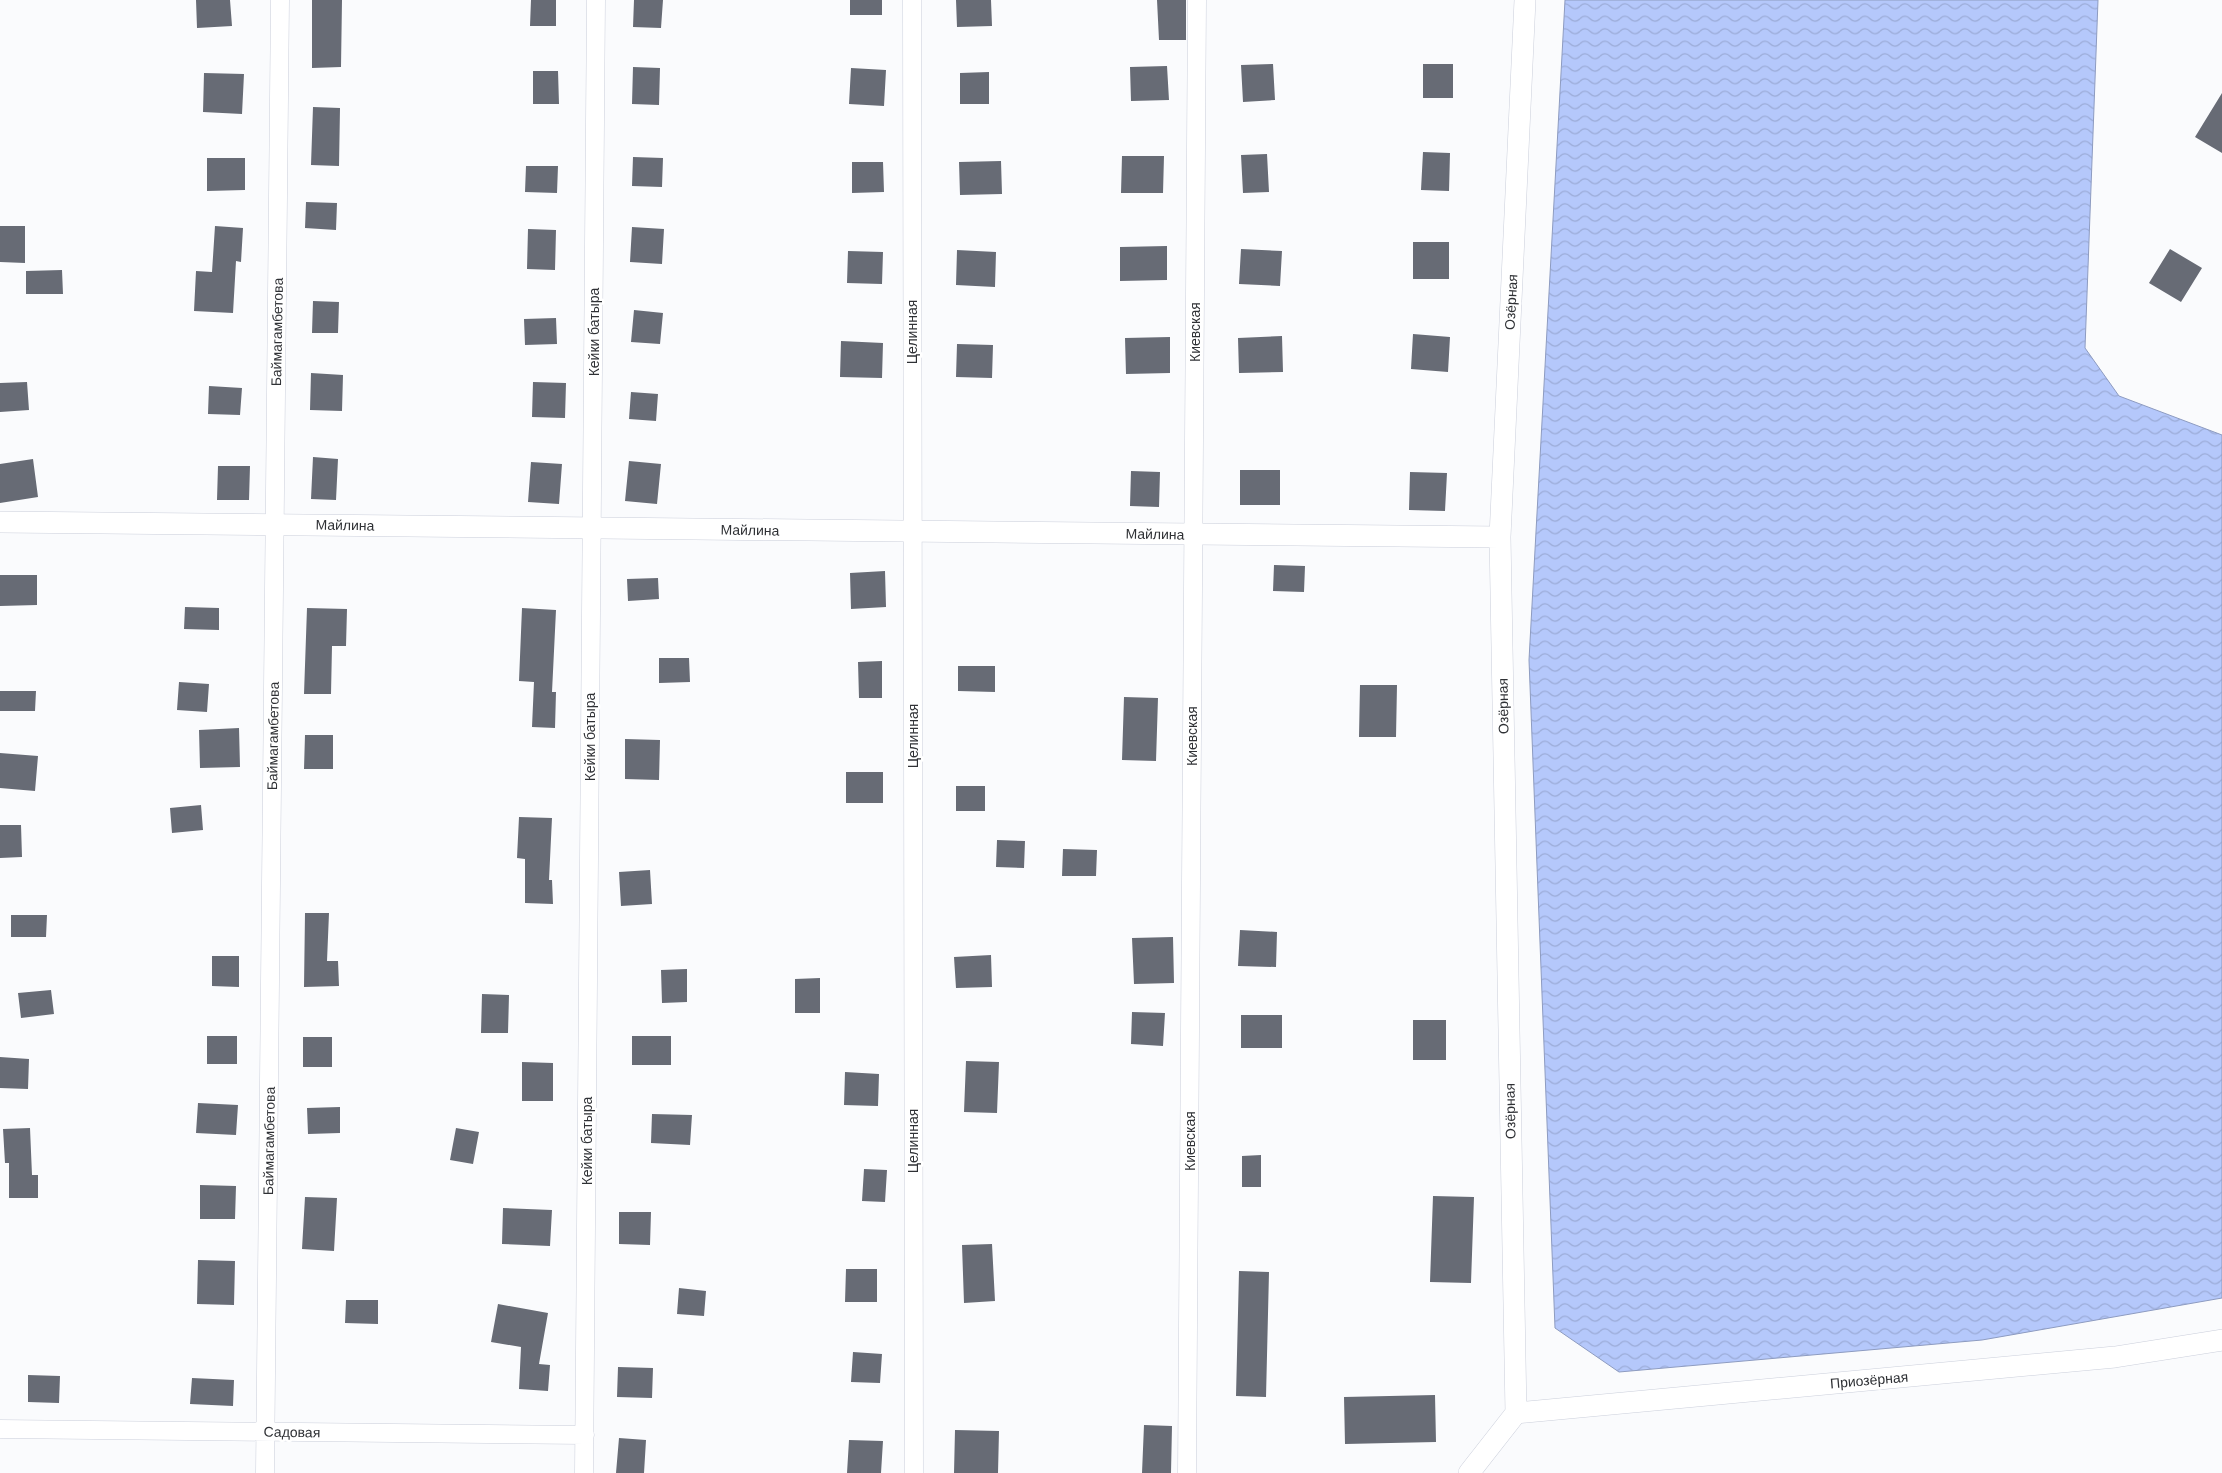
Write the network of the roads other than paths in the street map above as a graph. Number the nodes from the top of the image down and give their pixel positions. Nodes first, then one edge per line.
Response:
1 (280, 0) edge
2 (596, 0) edge
3 (912, 0) edge
4 (1198, 0) edge
5 (1525, 0) edge
6 (0, 522) edge
7 (275, 525) junction
8 (592, 528) junction
9 (912, 531) junction
10 (1194, 534) junction
11 (1500, 537) junction
12 (2222, 1340) edge
13 (1516, 1413) junction
14 (0, 1429) edge
15 (266, 1431) junction
16 (585, 1435) junction
17 (265, 1473) edge
18 (584, 1473) edge
19 (914, 1473) edge
20 (1187, 1473) edge
21 (1469, 1473) edge

1 - 7 street, Баймагамбетова
2 - 8 street, Кейки батыра
3 - 9 street, Целинная
4 - 10 street, Киевская
5 - 11 street, Озёрная
6 - 7 street, Майлина
7 - 8 street, Майлина
7 - 15 street, Баймагамбетова
8 - 9 street, Майлина
8 - 16 street, Кейки батыра
9 - 10 street, Майлина
9 - 19 street, Целинная
10 - 11 street, Майлина
10 - 20 street, Киевская
11 - 13 street, Озёрная
12 - 13 street, Приозёрная
13 - 21 street
14 - 15 street, Садовая
15 - 16 street, Садовая
15 - 17 street, Баймагамбетова
16 - 18 street, Кейки батыра

